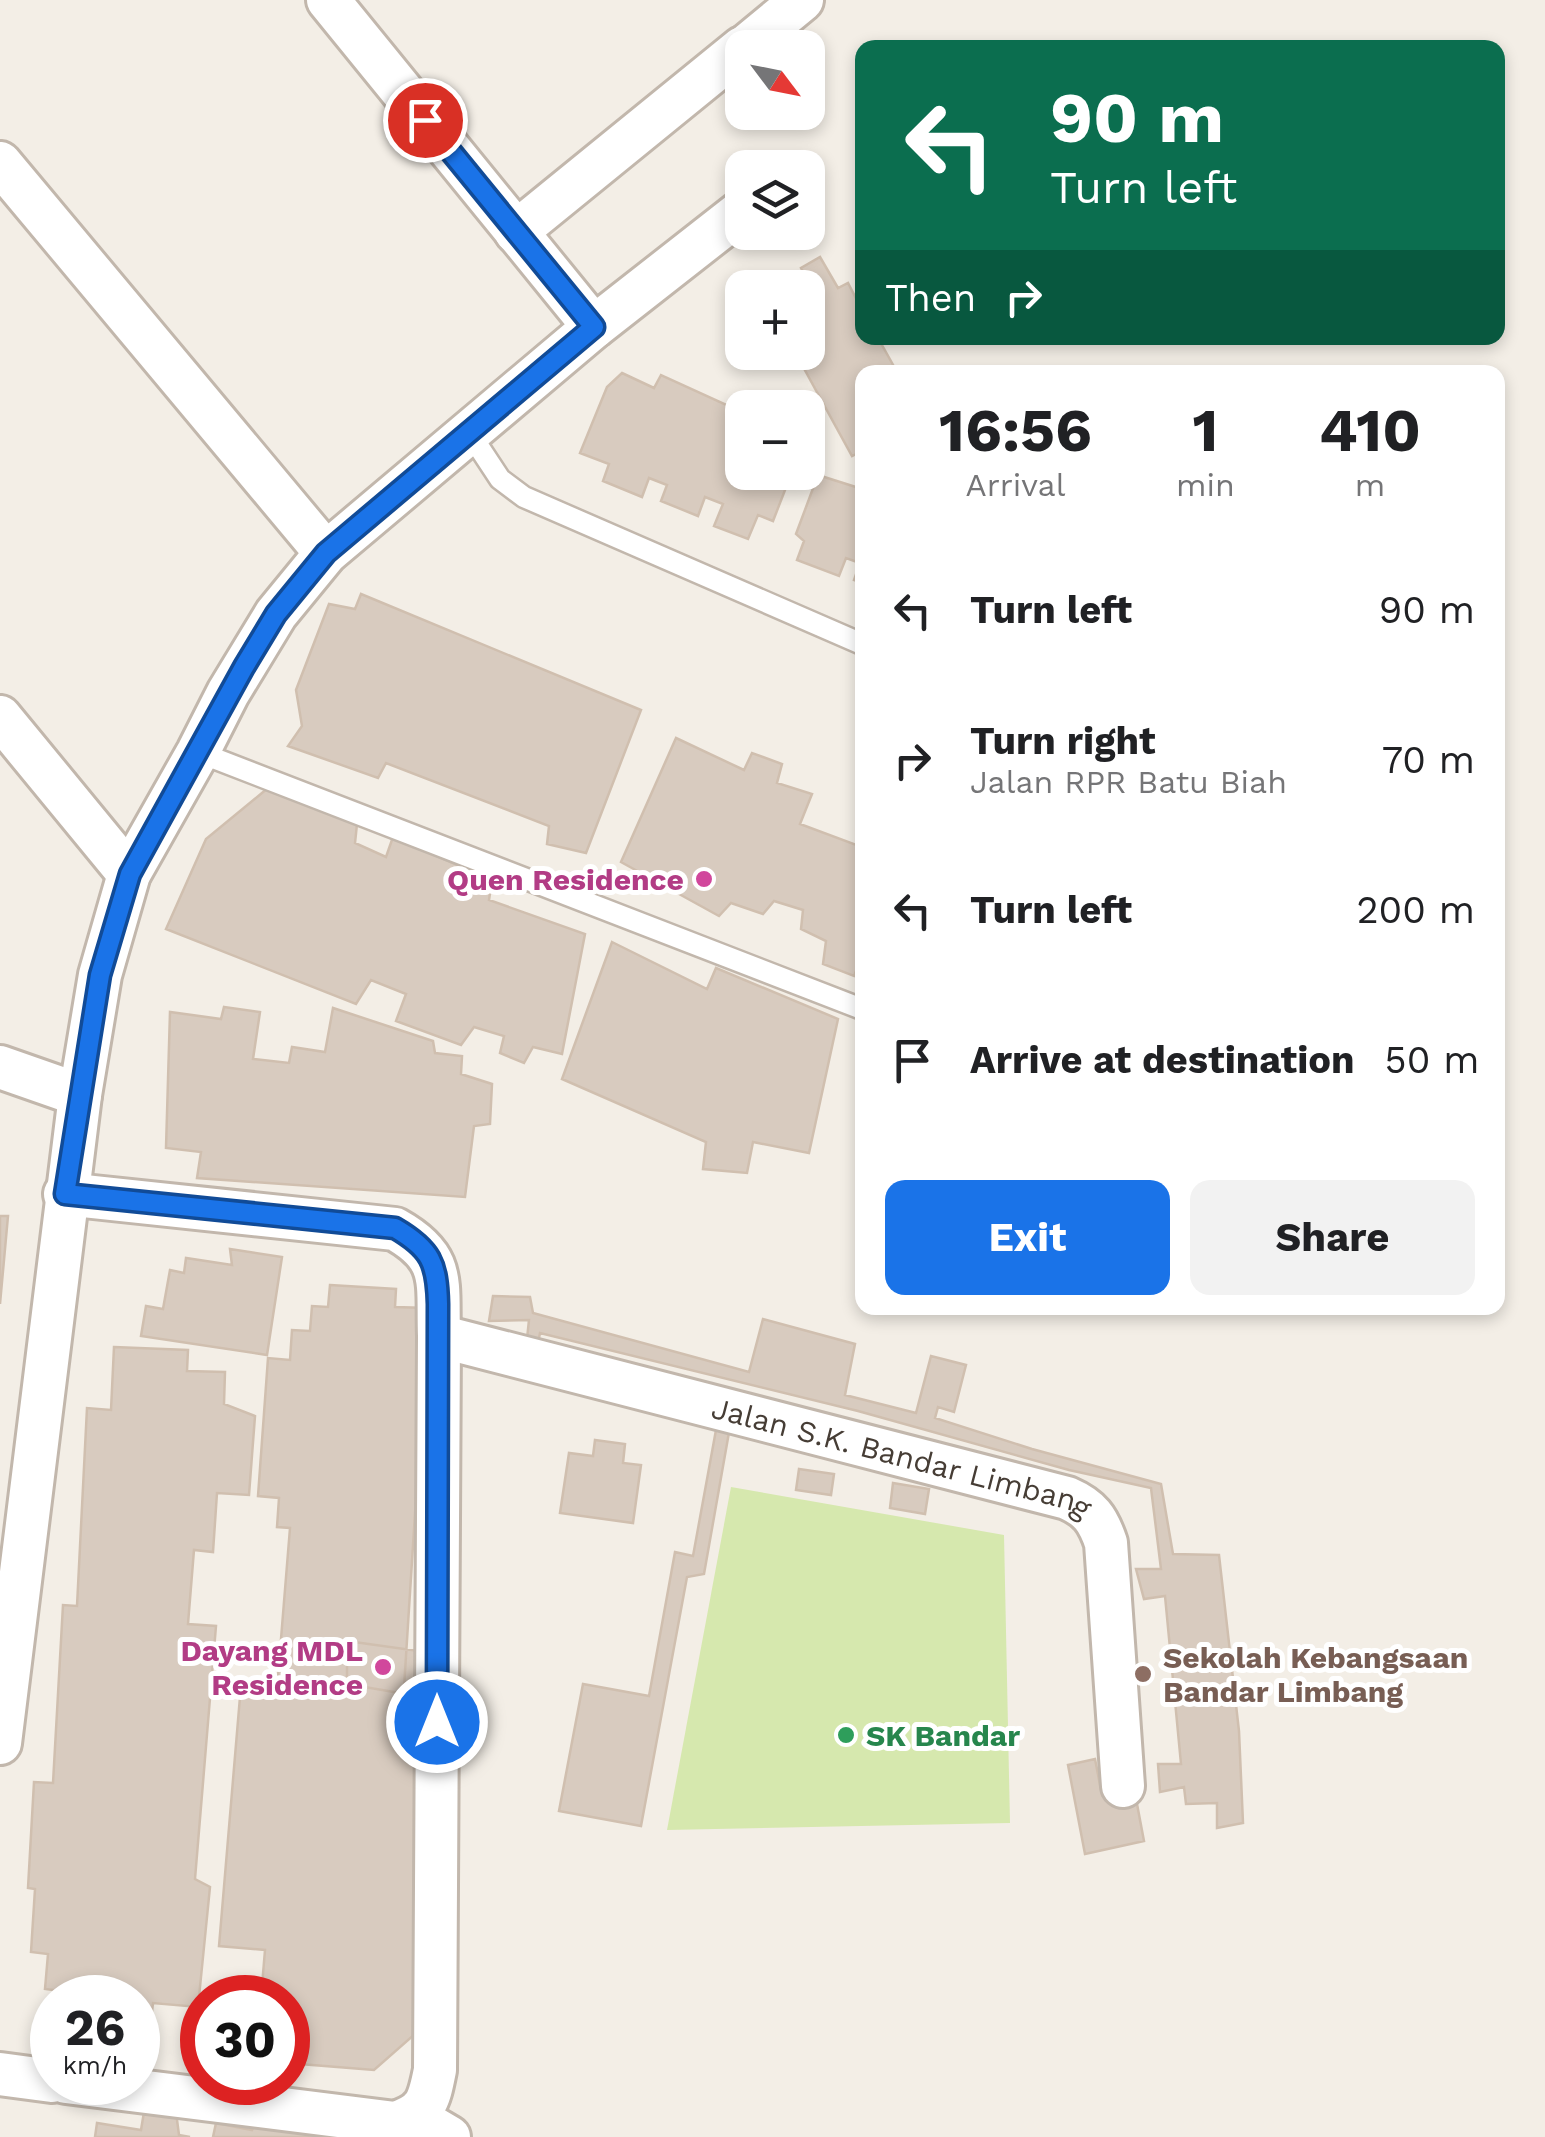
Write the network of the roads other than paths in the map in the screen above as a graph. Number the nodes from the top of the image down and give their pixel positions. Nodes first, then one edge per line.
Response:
1 (802, 0) edge
2 (335, 2) edge
3 (765, 30) edge
4 (725, 63) edge
5 (0, 163) edge
6 (725, 224) edge
7 (516, 232) junction
8 (594, 327) junction
9 (469, 432) junction
10 (326, 553) junction
11 (855, 641) edge
12 (0, 717) edge
13 (198, 752) junction
14 (130, 874) junction
15 (855, 1006) edge
16 (0, 1067) edge
17 (80, 1095) junction
18 (65, 1194) junction
19 (439, 1336) junction
20 (0, 1743) edge
21 (1123, 1786) dead end
22 (0, 2074) edge
23 (30, 2078) edge
24 (160, 2094) edge
25 (432, 2127) edge

1 - 3 street
2 - 7 street
4 - 7 street
5 - 10 street
6 - 8 street
7 - 8 street
8 - 9 street
9 - 10 street
9 - 11 lane
10 - 13 street
12 - 14 street
13 - 14 street
13 - 15 lane
14 - 17 street
16 - 17 street
17 - 18 street
18 - 19 street
18 - 20 street
19 - 21 street, Jalan S.K. Bandar Limbang
19 - 25 street
22 - 23 street
24 - 25 street

